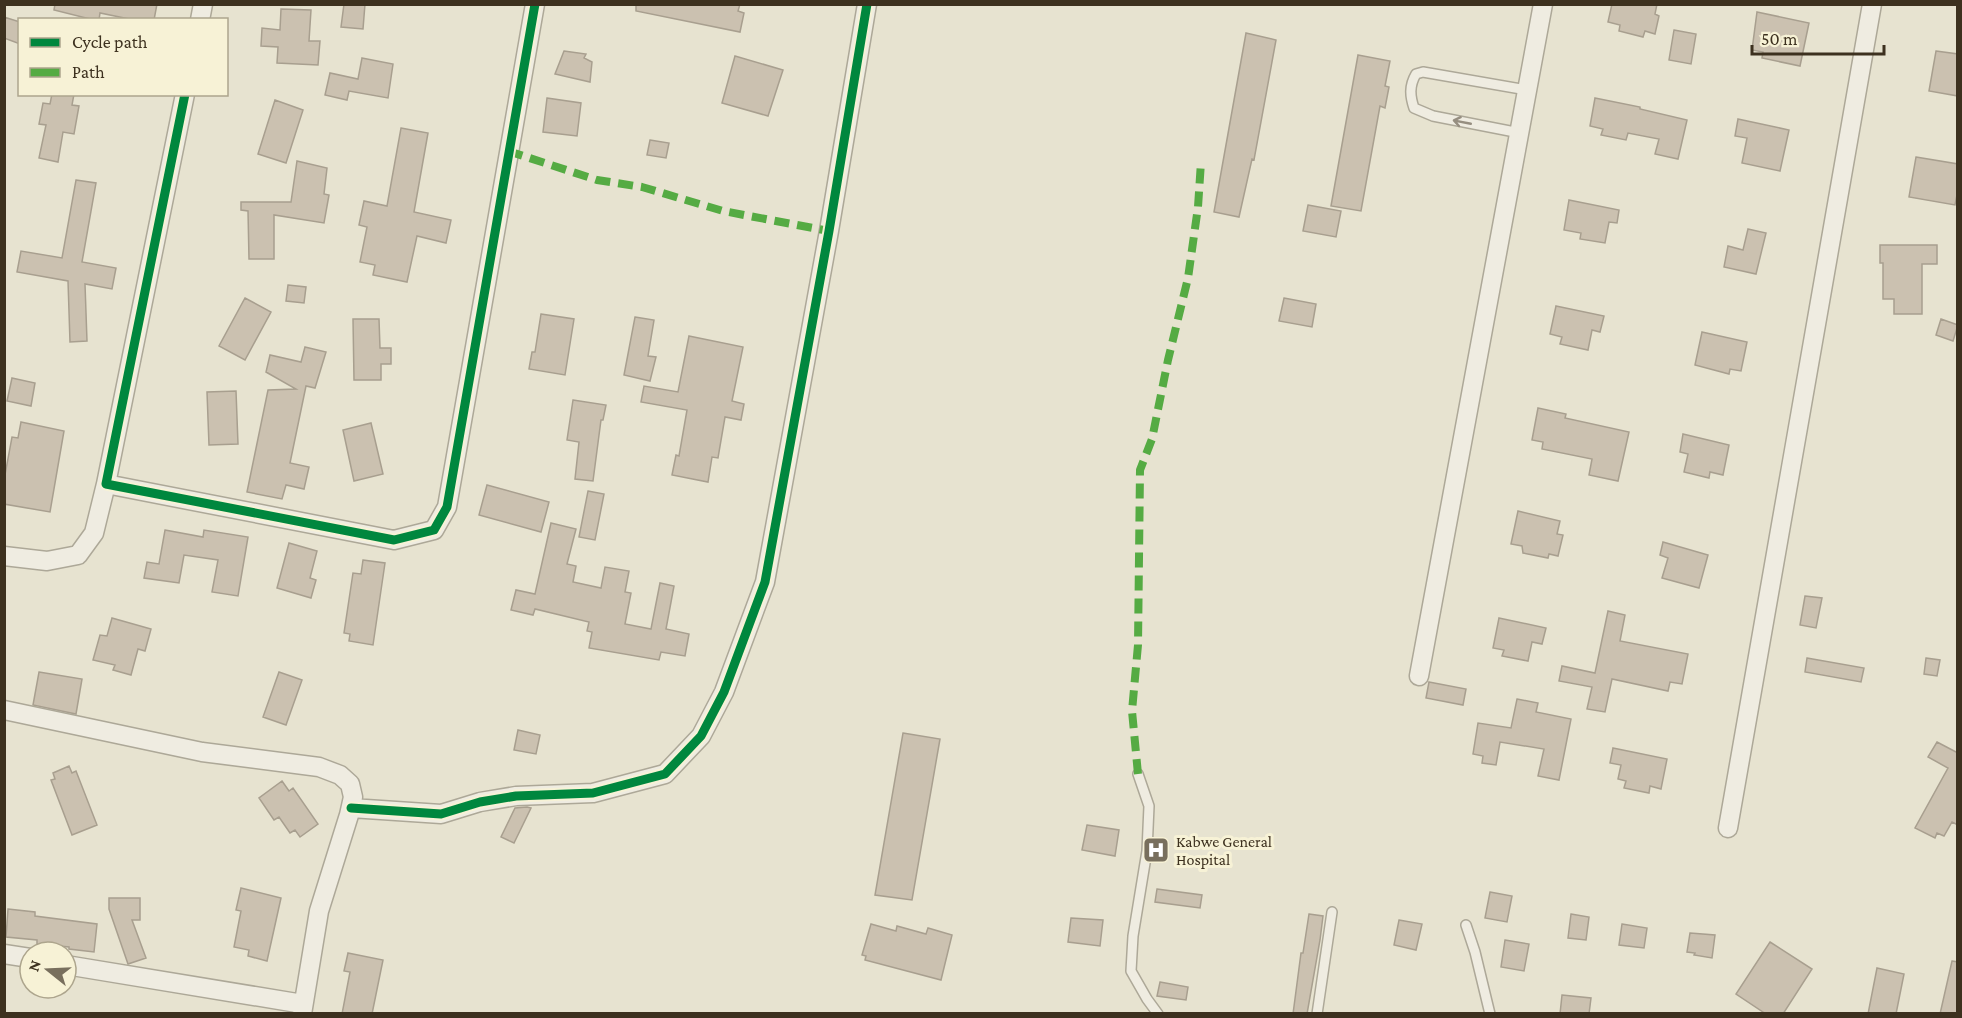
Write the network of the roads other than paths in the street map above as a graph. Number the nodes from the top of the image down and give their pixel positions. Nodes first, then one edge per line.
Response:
1 (535, 4) edge
2 (867, 4) edge
3 (1543, 4) edge
4 (1872, 4) edge
5 (1527, 90) junction
6 (185, 96) edge
7 (1520, 133) junction
8 (105, 484) junction
9 (4, 556) edge
10 (1419, 676) dead end
11 (4, 710) edge
12 (1138, 774) dead end
13 (351, 807) junction
14 (1728, 828) dead end
15 (1332, 912) dead end
16 (1466, 925) dead end
17 (78, 967) edge
18 (303, 1009) edge
19 (1158, 1014) edge
20 (1317, 1014) edge
21 (1490, 1014) edge

1 - 8 street
2 - 13 street
3 - 5 street
4 - 14 street
5 - 7 street
7 -> 5 lane
6 - 8 street
7 - 10 street
8 - 9 street
11 - 13 street
12 - 19 lane
13 - 18 street
15 - 20 lane
16 - 21 lane
17 - 18 street

